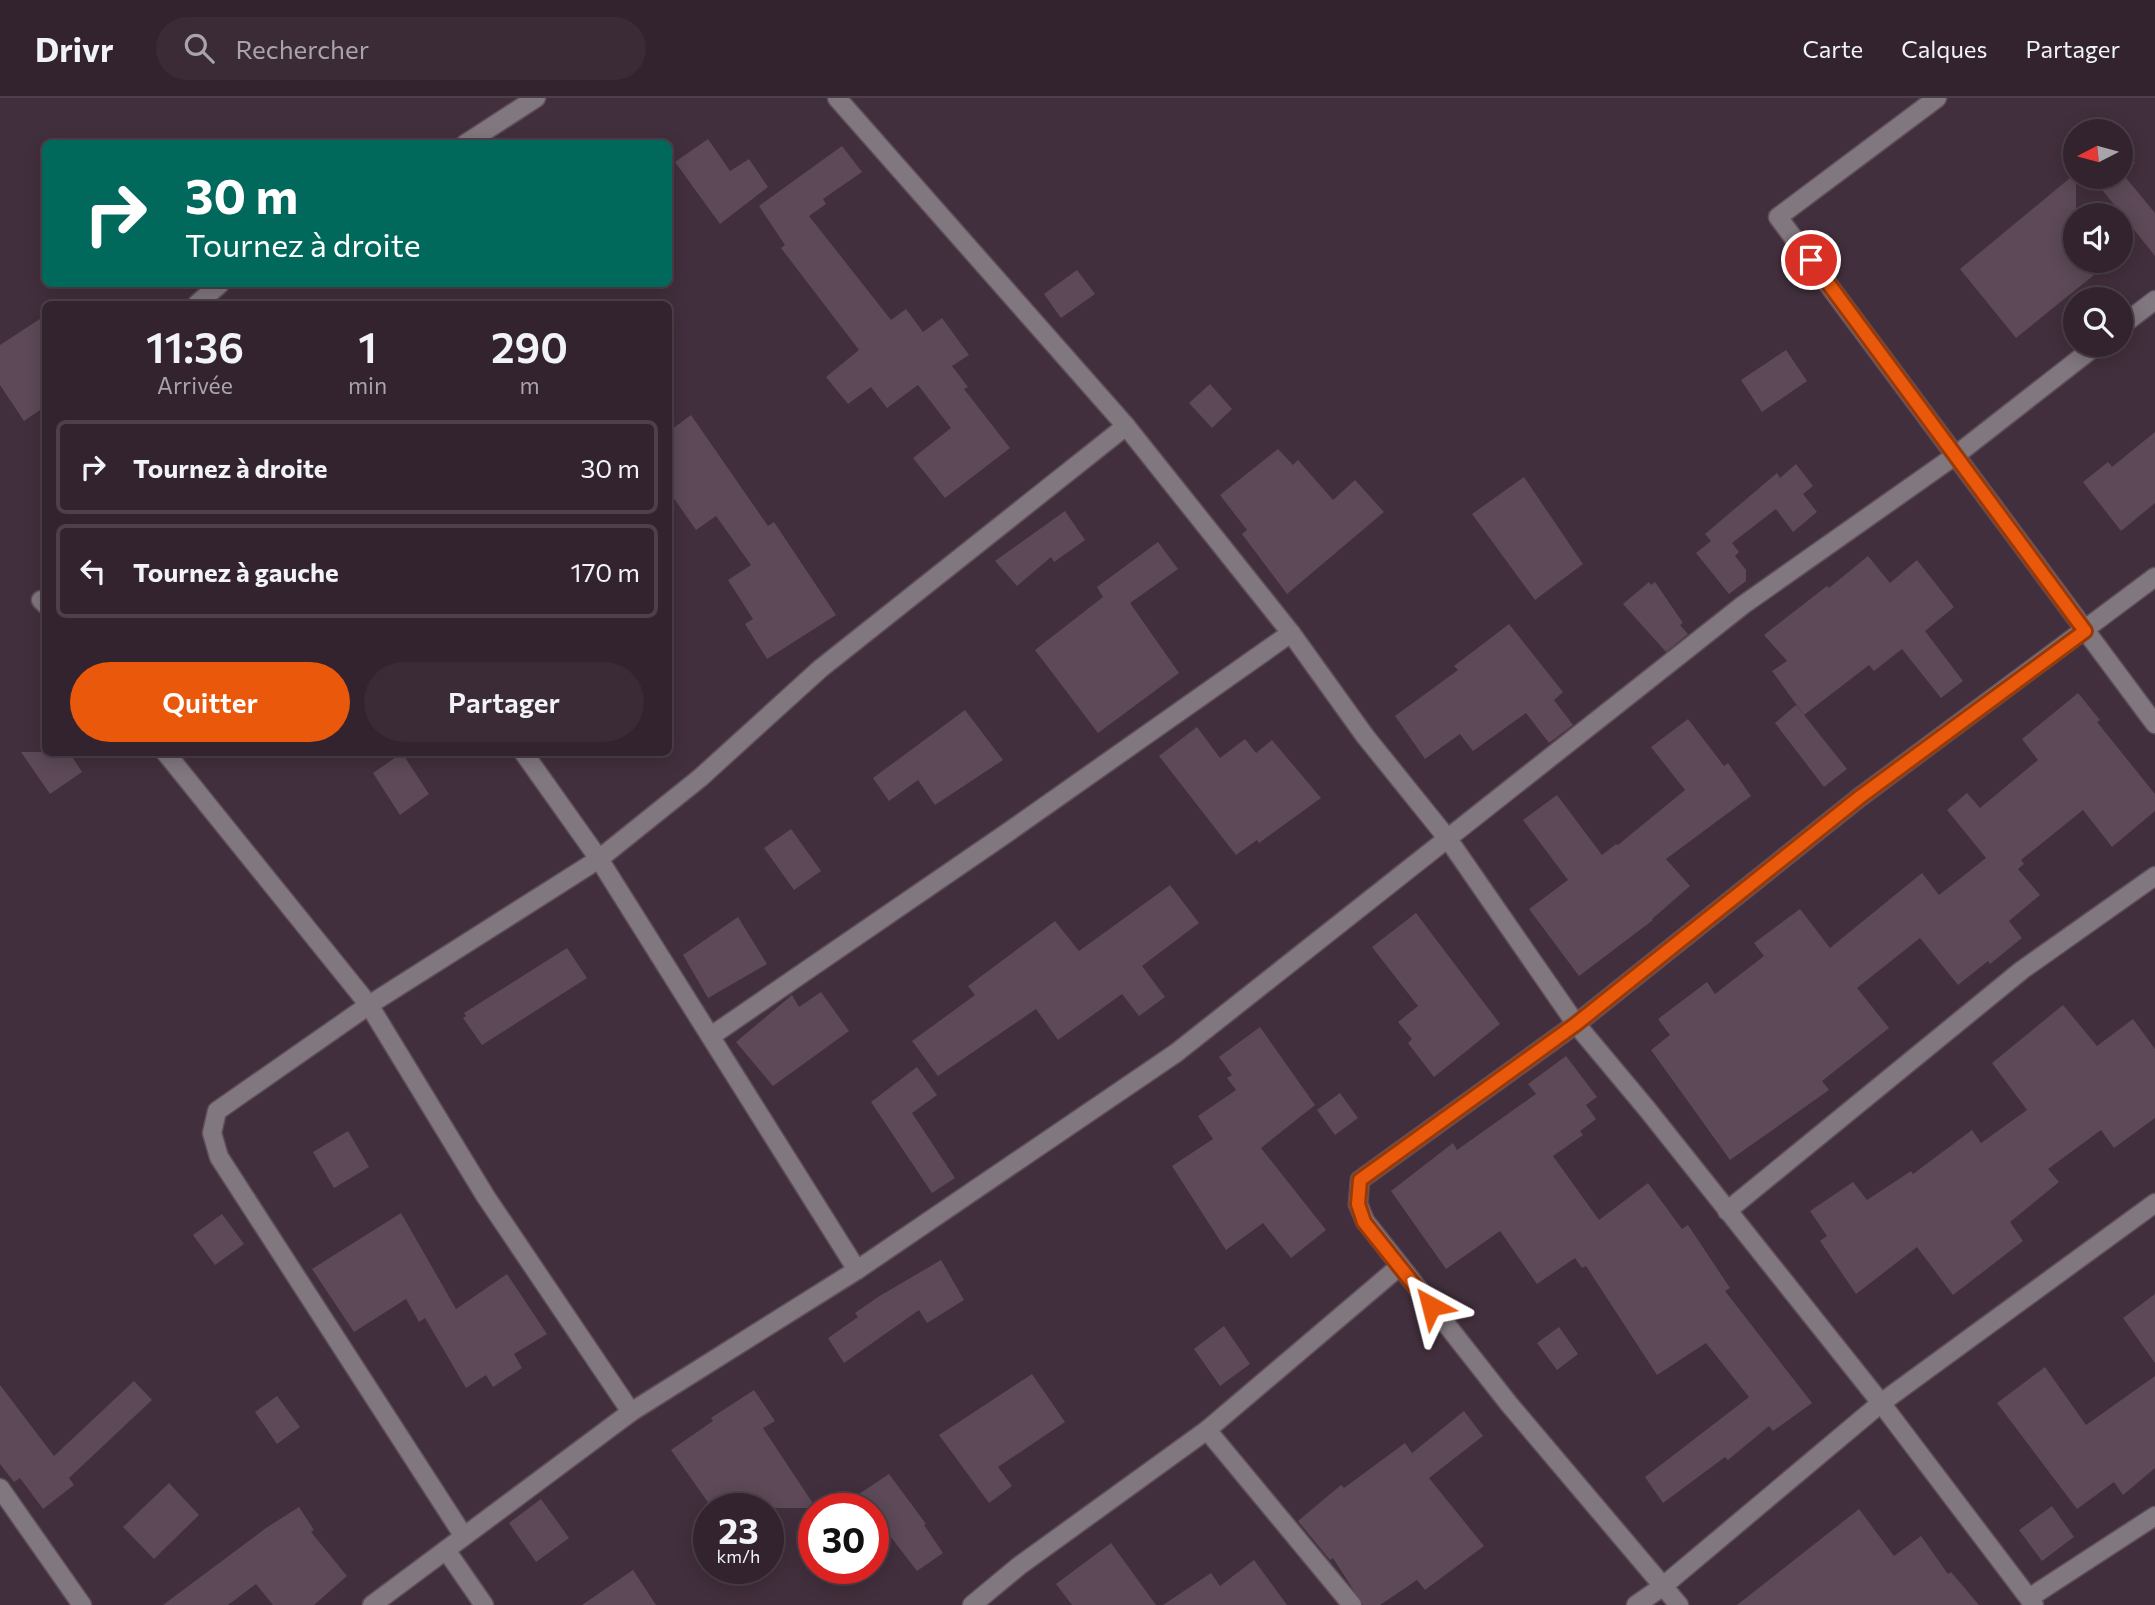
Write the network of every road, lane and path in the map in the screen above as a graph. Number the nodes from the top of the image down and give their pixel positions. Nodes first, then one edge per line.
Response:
1 (536, 98) edge
2 (837, 98) edge
3 (1937, 98) edge
4 (471, 140) edge
5 (217, 287) edge
6 (2155, 300) edge
7 (200, 301) edge
8 (2133, 317) edge
9 (2082, 357) edge
10 (1126, 426) junction
11 (1956, 455) junction
12 (2155, 576) edge
13 (2085, 631) junction
14 (1292, 633) junction
15 (2155, 724) edge
16 (168, 756) edge
17 (526, 756) edge
18 (1448, 839) junction
19 (599, 859) junction
20 (2155, 876) edge
21 (369, 1005) junction
22 (1576, 1024) junction
23 (711, 1036) junction
24 (2155, 1203) edge
25 (1727, 1211) junction
26 (1400, 1266) junction
27 (857, 1270) junction
28 (1881, 1402) junction
29 (631, 1412) junction
30 (1207, 1430) junction
31 (0, 1488) edge
32 (2155, 1516) edge
33 (463, 1535) junction
34 (446, 1550) junction
35 (1662, 1587) junction
36 (2031, 1601) edge
37 (82, 1605) edge
38 (372, 1605) edge
39 (484, 1605) edge
40 (972, 1605) edge
41 (1352, 1605) edge
42 (1636, 1605) edge
43 (1679, 1605) edge

1 - 4 street
2 - 10 street
3 - 11 street
5 - 7 street
6 - 8 street
9 - 11 street
10 - 14 street
10 - 19 street
11 - 13 street
11 - 18 street
12 - 13 street
13 - 15 street
13 - 22 street
14 - 18 street
14 - 23 street
16 - 21 street
17 - 19 street
18 - 22 street
18 - 27 street
19 - 21 street
19 - 23 street
20 - 25 street
21 - 29 street
21 - 33 street
22 - 25 street
22 - 26 street
23 - 27 street
24 - 28 street
25 - 28 street
26 - 30 street
26 - 35 street
27 - 29 street
28 - 35 street
28 - 36 street
29 - 33 street
30 - 40 street
30 - 41 street
31 - 37 street
32 - 36 street
33 - 34 street
34 - 38 street
34 - 39 street
35 - 42 street
35 - 43 street

